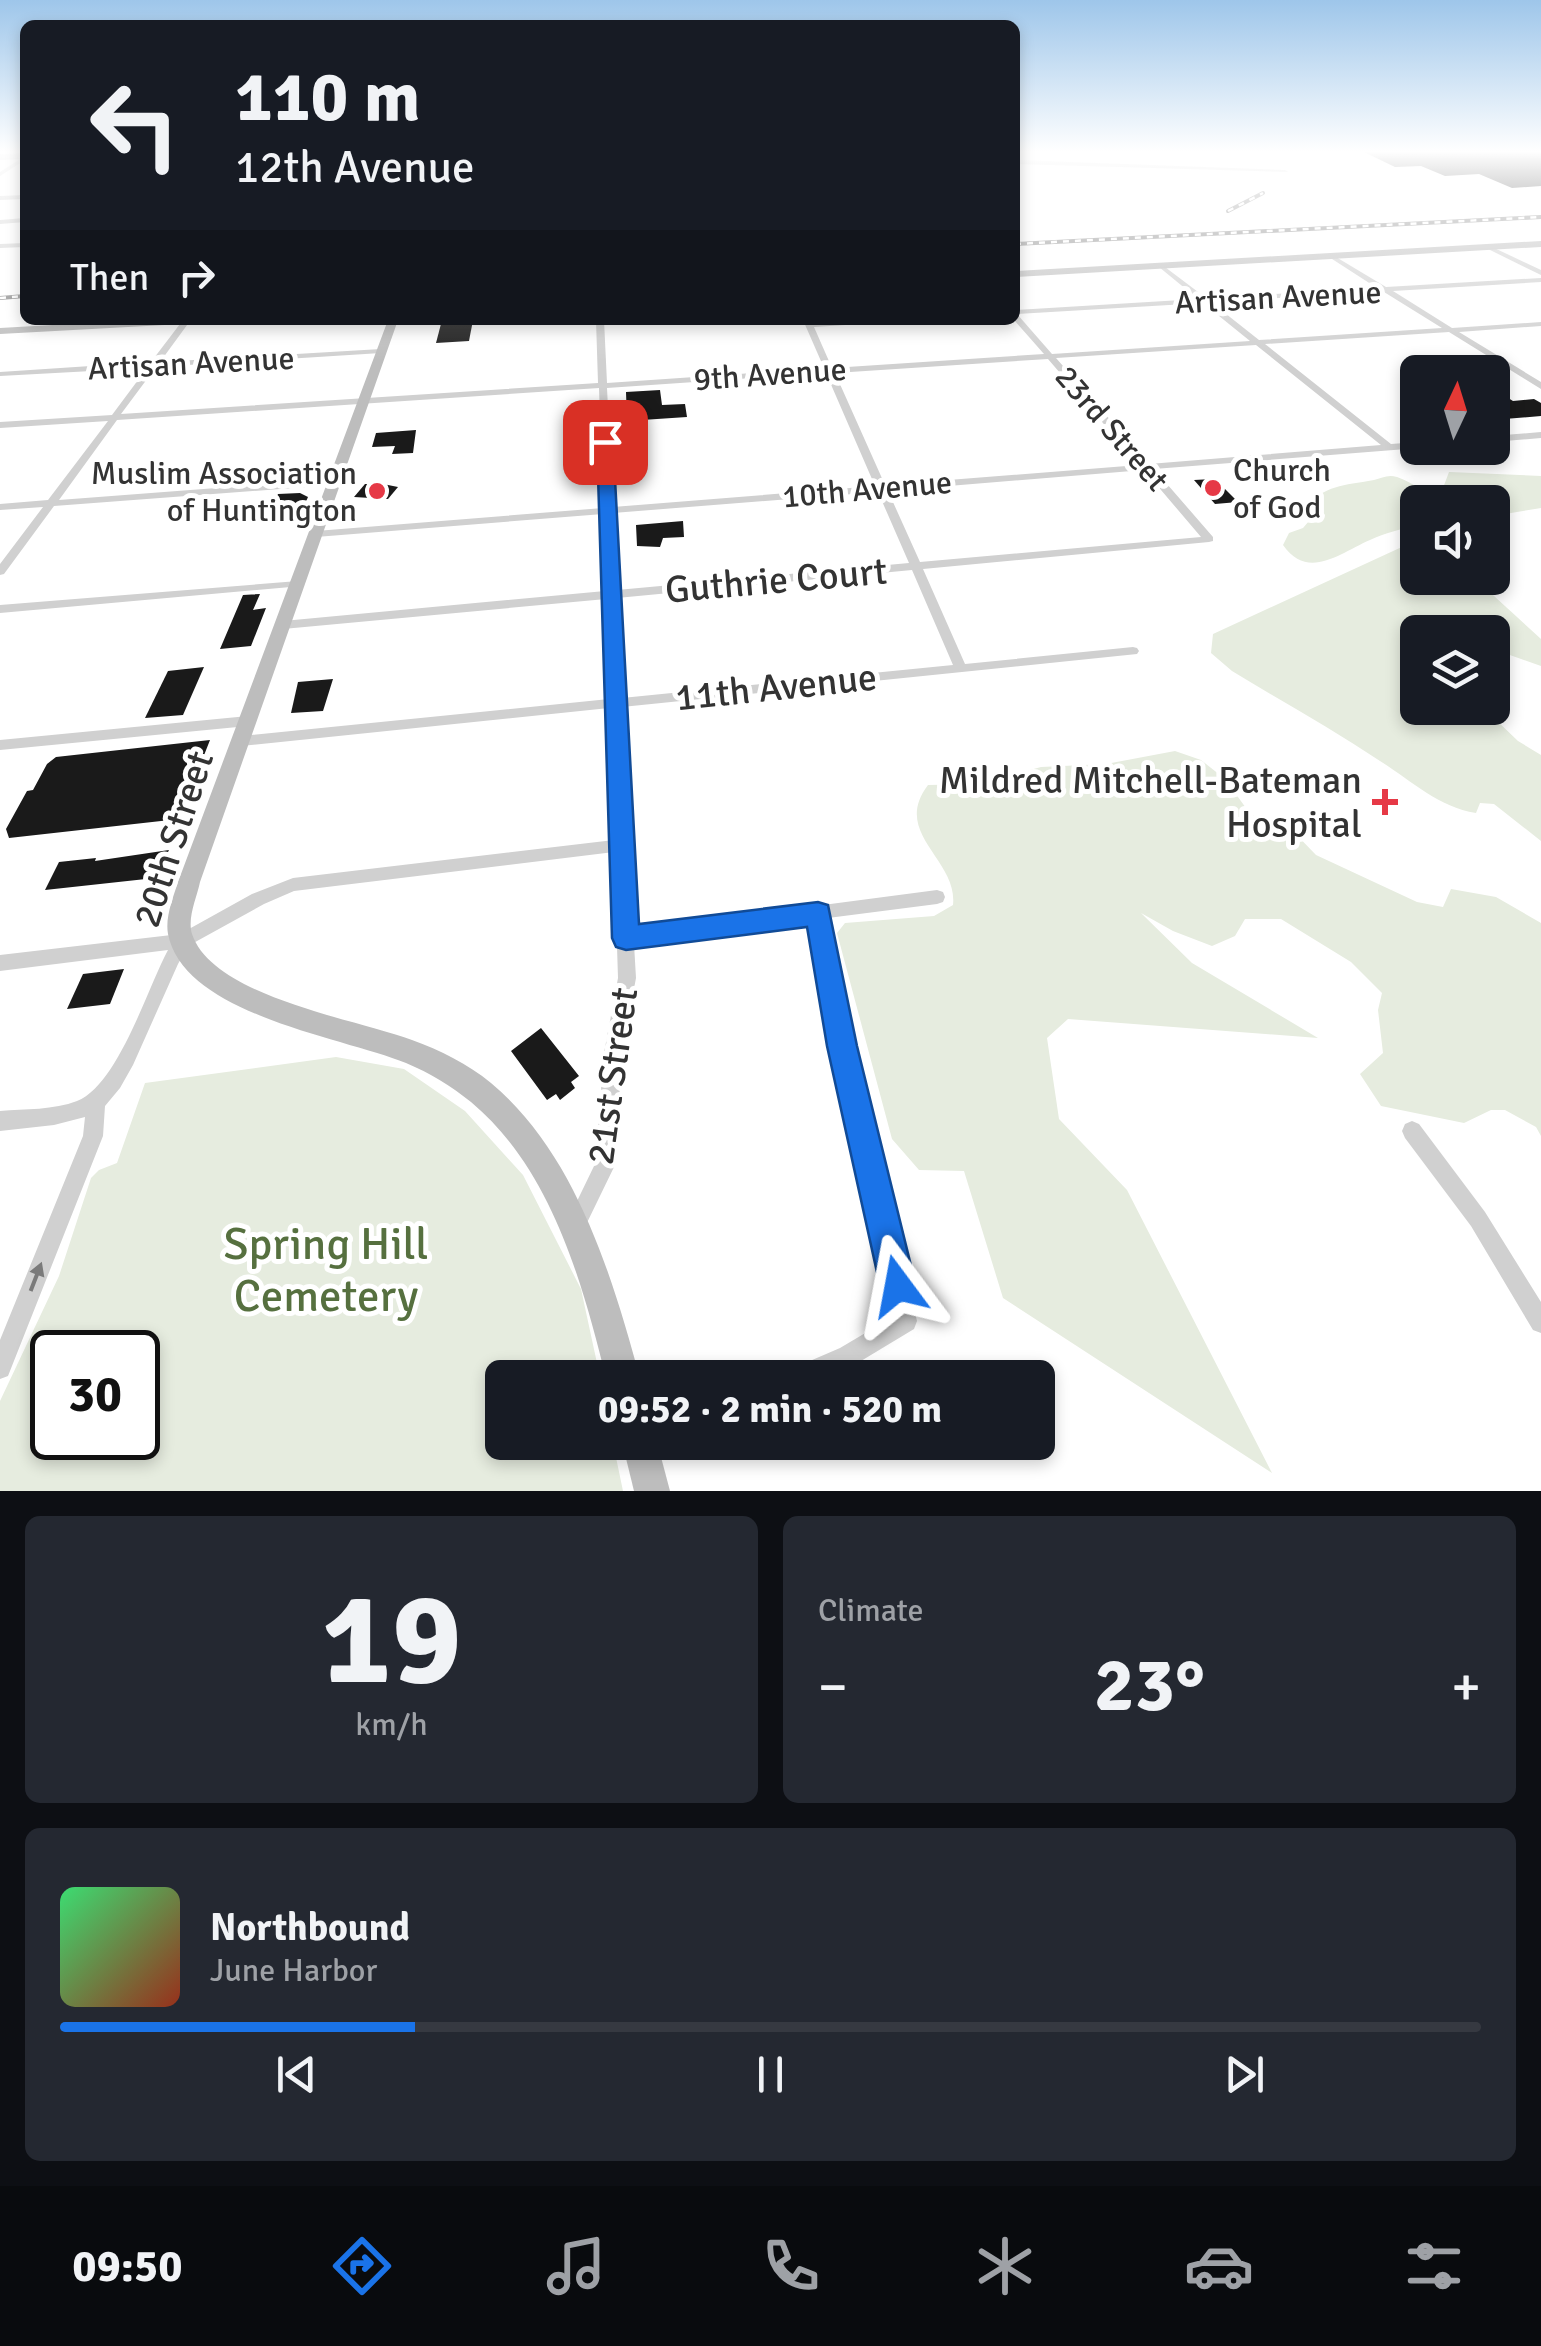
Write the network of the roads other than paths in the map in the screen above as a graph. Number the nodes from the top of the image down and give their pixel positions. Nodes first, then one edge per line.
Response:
1 (1541, 244) edge
2 (1490, 248) junction
3 (1331, 256) junction
4 (1161, 266) junction
5 (1020, 274) edge
6 (1540, 274) edge
7 (1386, 290) junction
8 (1206, 301) junction
9 (1020, 314) edge
10 (1020, 320) edge
11 (1541, 324) edge
12 (112, 325) edge
13 (183, 325) edge
14 (391, 325) edge
15 (600, 325) edge
16 (809, 325) edge
17 (1450, 330) junction
18 (0, 331) edge
19 (1257, 342) junction
20 (381, 351) junction
21 (1048, 355) junction
22 (152, 365) junction
23 (829, 370) junction
24 (0, 374) edge
25 (603, 385) junction
26 (1541, 386) edge
27 (364, 401) junction
28 (115, 417) junction
29 (0, 425) edge
30 (1541, 435) edge
31 (1510, 438) edge
32 (1400, 446) edge
33 (1389, 447) junction
34 (1146, 466) junction
35 (334, 482) junction
36 (882, 488) junction
37 (51, 503) junction
38 (0, 507) edge
39 (608, 510) junction
40 (316, 534) junction
41 (1209, 539) joint
42 (916, 567) junction
43 (0, 572) edge
44 (298, 584) junction
45 (610, 595) junction
46 (0, 609) edge
47 (283, 624) junction
48 (1133, 651) dead end
49 (961, 668) junction
50 (616, 703) junction
51 (248, 720) junction
52 (241, 741) junction
53 (0, 746) edge
54 (621, 846) junction
55 (936, 897) dead end
56 (818, 914) junction
57 (626, 938) junction
58 (182, 941) junction
59 (0, 964) edge
60 (96, 1103) junction
61 (0, 1122) edge
62 (1412, 1131) dead end
63 (575, 1226) junction
64 (1541, 1322) edge
65 (618, 1360) edge
66 (839, 1360) edge
67 (0, 1368) edge
68 (647, 1460) edge
69 (652, 1491) edge

1 - 2 main road
2 - 3 main road
2 - 6 street
3 - 4 main road
3 - 7 street
4 - 5 main road
4 - 8 street
6 - 7 street, Artisan Avenue
7 - 8 street, Artisan Avenue
7 - 17 street
8 - 9 street, Artisan Avenue
8 - 19 street
10 - 21 street, 23rd Street
11 - 17 street, 9th Avenue
12 - 18 main road
13 - 22 street
14 - 20 main road, 20th Street
15 - 25 street, 21st Street
16 - 23 street
17 - 19 street, 9th Avenue
17 - 26 street
19 - 21 street, 9th Avenue
19 - 33 street
20 - 22 street, Artisan Avenue
20 - 27 main road, 20th Street
21 - 23 street, 9th Avenue
21 - 34 street, 23rd Street
22 - 24 street, Artisan Avenue
22 - 28 street
23 - 25 street, 9th Avenue
23 - 36 street
25 - 27 street, 9th Avenue
25 - 39 street, 21st Street
27 - 28 street, 9th Avenue
27 - 35 main road, 20th Street
28 - 29 street, 9th Avenue
28 - 37 street
30 - 31 street
32 - 33 street, 10th Avenue
33 - 34 street, 10th Avenue
34 - 36 street, 10th Avenue
34 - 41 street, 23rd Street
35 - 37 street
35 - 40 main road, 20th Street
36 - 39 street, 10th Avenue
36 - 42 street
37 - 38 street
37 - 43 street
39 - 40 street, 10th Avenue
39 - 45 street, 21st Street
40 - 44 main road, 20th Street
41 - 42 street, Guthrie Court
42 - 45 street, Guthrie Court
42 - 49 street
44 - 46 street
44 - 47 main road, 20th Street
45 - 47 street, Guthrie Court
45 - 50 street, 21st Street
47 - 51 main road, 20th Street
48 - 49 street, 11th Avenue
49 - 50 street, 11th Avenue
50 - 52 street, 11th Avenue
50 - 54 street, 21st Street
51 - 52 main road, 20th Street
51 - 53 street
52 - 58 main road, 20th Street
54 - 57 street, 21st Street
54 - 58 street
55 - 56 street
56 - 57 street
56 - 66 street
57 - 63 street, 21st Street
58 - 59 street
58 - 60 street, 20th Street
58 - 63 main road
60 - 61 street
67 -> 60 street, 20th Street
62 - 64 street
63 - 65 main road
68 - 69 main road

